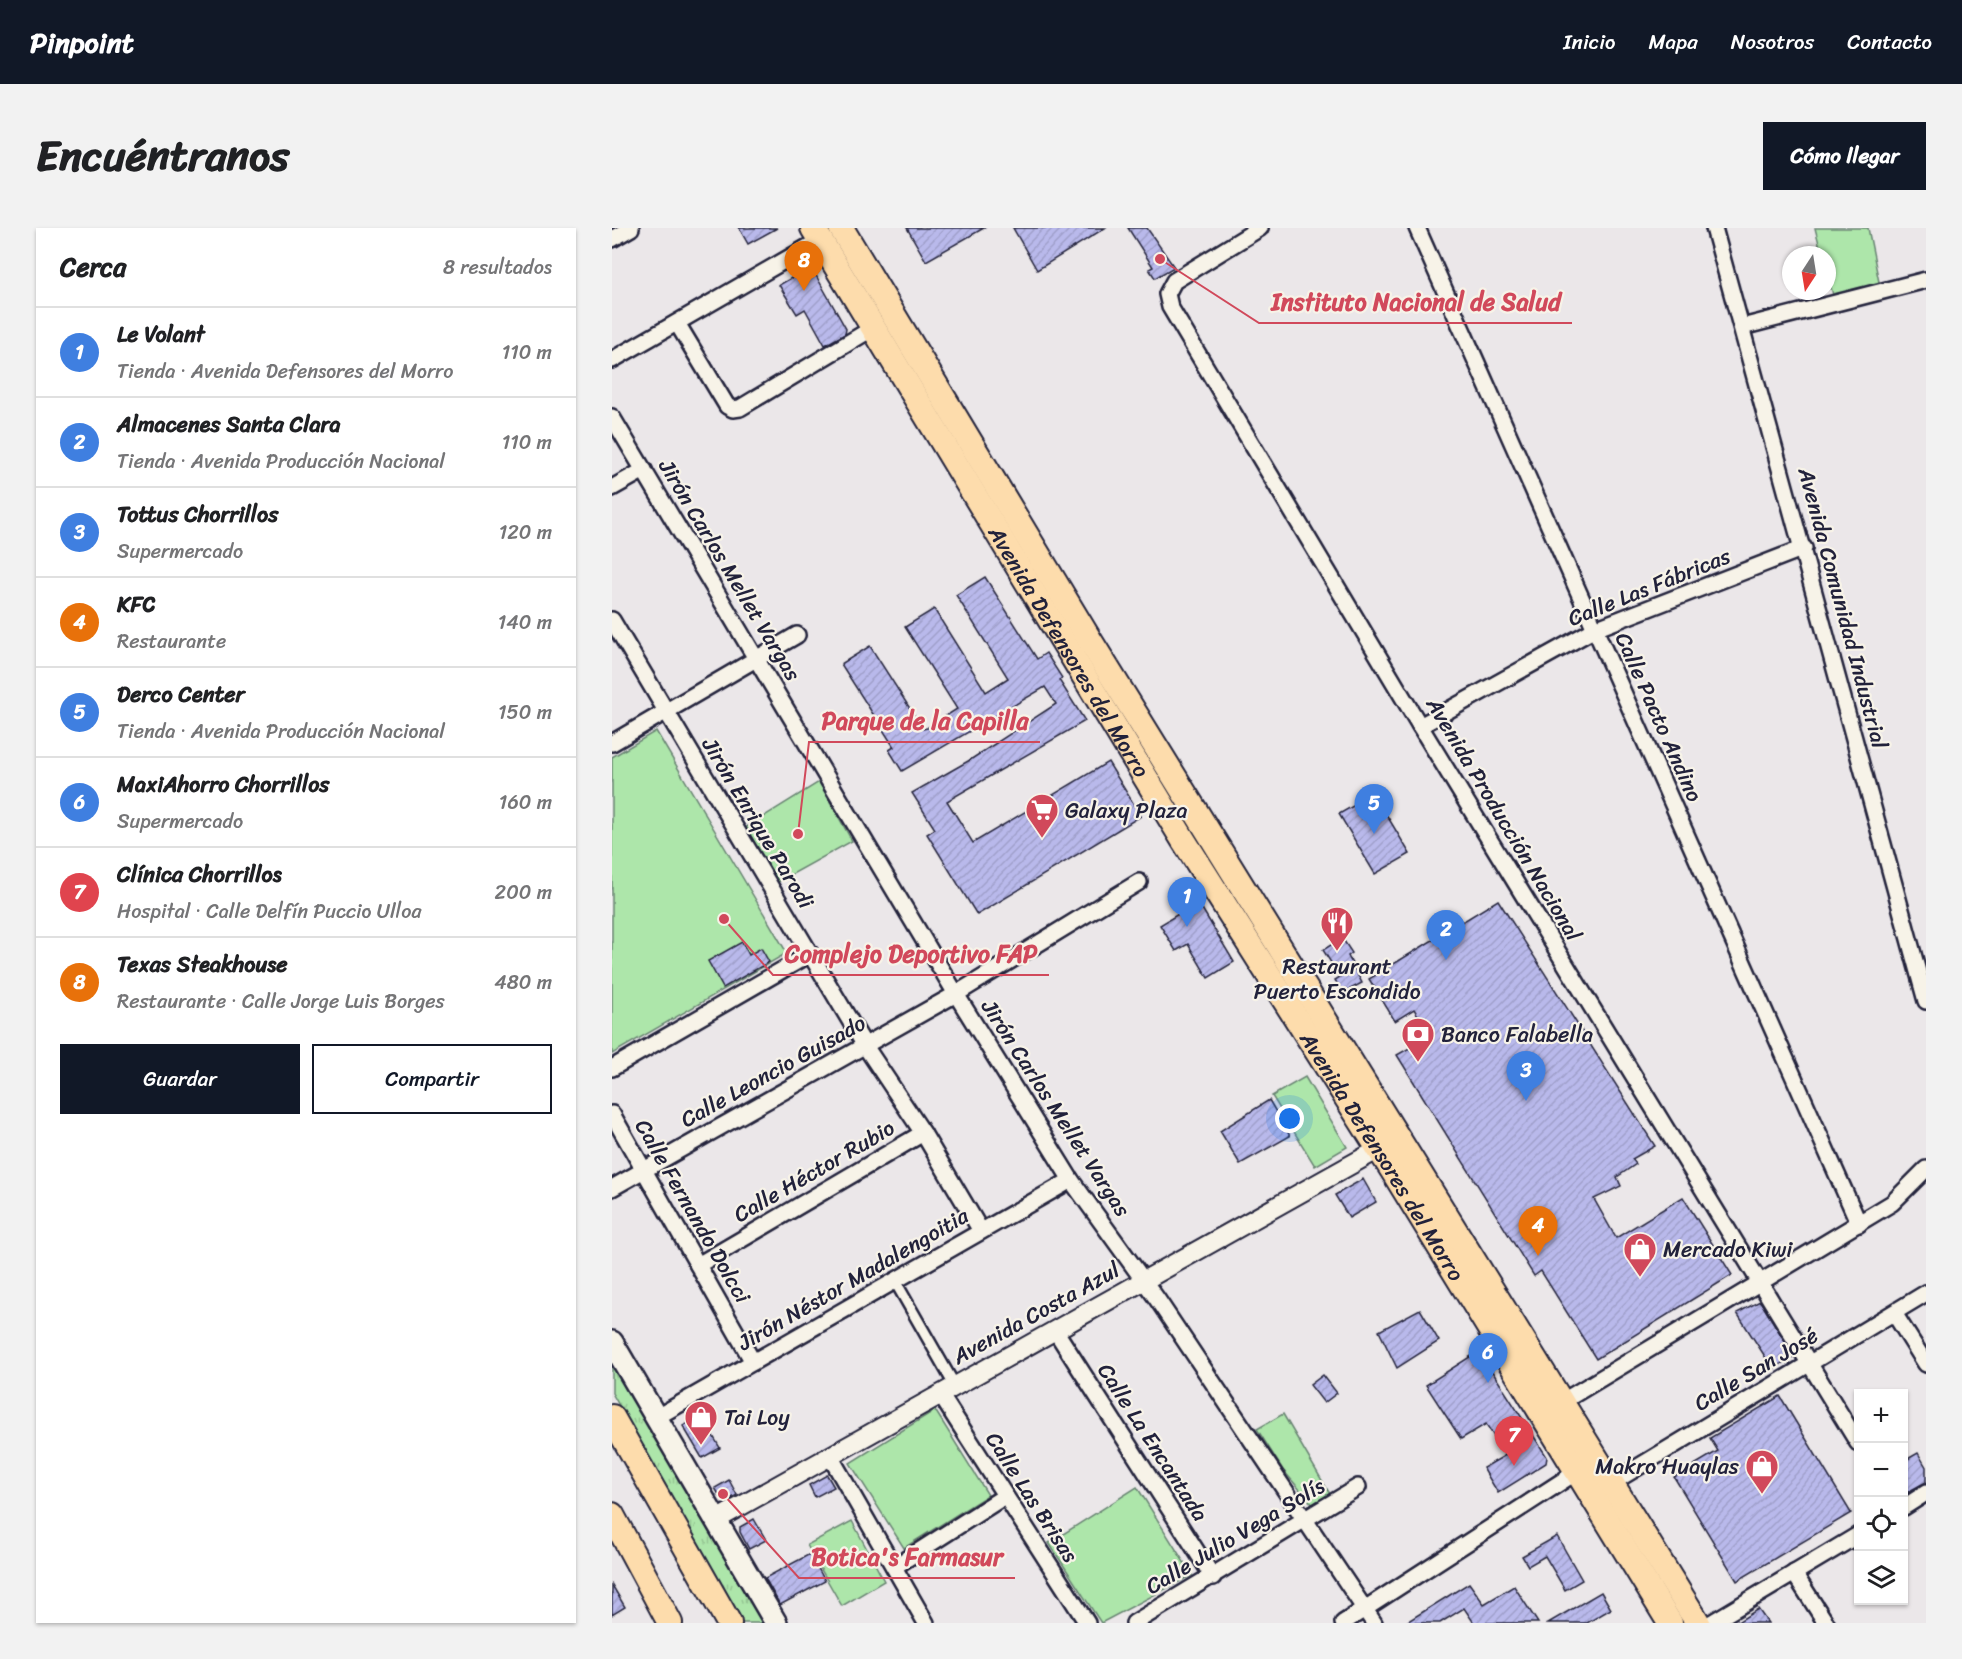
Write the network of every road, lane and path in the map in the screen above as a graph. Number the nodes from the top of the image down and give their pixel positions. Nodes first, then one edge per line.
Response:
1 (631, 228) edge
2 (841, 228) edge
3 (1260, 228) edge
4 (1417, 228) edge
5 (1714, 228) edge
6 (816, 234) edge
7 (612, 239) edge
8 (1926, 280) edge
9 (677, 323) junction
10 (1742, 327) junction
11 (873, 328) junction
12 (612, 360) edge
13 (612, 417) edge
14 (644, 470) junction
15 (612, 488) edge
16 (1804, 548) junction
17 (612, 620) edge
18 (1595, 629) junction
19 (797, 635) dead end
20 (1079, 645) junction
21 (757, 660) junction
22 (666, 711) junction
23 (1420, 726) junction
24 (612, 742) edge
25 (1139, 882) dead end
26 (810, 954) junction
27 (956, 994) junction
28 (1926, 1001) edge
29 (865, 1046) junction
30 (612, 1068) edge
31 (612, 1114) edge
32 (923, 1133) junction
33 (1379, 1149) junction
34 (643, 1169) junction
35 (1926, 1169) edge
36 (1071, 1180) junction
37 (612, 1188) edge
38 (1859, 1224) junction
39 (981, 1231) junction
40 (698, 1265) junction
41 (1144, 1280) junction
42 (894, 1281) junction
43 (1760, 1282) junction
44 (1926, 1293) edge
45 (1894, 1313) junction
46 (1054, 1330) junction
47 (612, 1342) edge
48 (753, 1362) junction
49 (1810, 1364) junction
50 (1926, 1364) edge
51 (947, 1390) junction
52 (1552, 1408) junction
53 (612, 1417) edge
54 (657, 1417) junction
55 (1854, 1436) edge
56 (830, 1456) junction
57 (1578, 1471) junction
58 (1610, 1484) junction
59 (1358, 1487) dead end
60 (1926, 1493) edge
61 (1005, 1496) junction
62 (1908, 1504) edge
63 (612, 1515) edge
64 (717, 1520) junction
65 (1307, 1520) junction
66 (1854, 1536) edge
67 (894, 1567) junction
68 (1794, 1573) junction
69 (1213, 1577) junction
70 (1365, 1610) junction
71 (670, 1623) edge
72 (729, 1623) edge
73 (776, 1623) edge
74 (926, 1623) edge
75 (1087, 1623) edge
76 (1134, 1623) edge
77 (1343, 1623) edge
78 (1374, 1623) edge
79 (1670, 1623) edge
80 (1698, 1623) edge
81 (1711, 1623) edge
82 (1826, 1623) edge

1 - 7 street
2 - 20 main road, Avenida Defensores del Morro
3 - 23 street, Avenida Producción Nacional
4 - 18 street, Calle Pacto Andino
5 - 10 street, Avenida Comunidad Industrial
6 - 9 street
6 - 11 main road, Avenida Defensores del Morro
8 - 10 street
9 - 11 street
9 - 12 street
10 - 16 street, Avenida Comunidad Industrial
11 - 20 main road, Avenida Defensores del Morro
13 - 14 street, Jirón Carlos Mellet Vargas
14 - 15 street
14 - 21 street, Jirón Carlos Mellet Vargas
16 - 18 street, Calle Las Fábricas
16 - 28 street, Avenida Comunidad Industrial
17 - 22 street, Jirón Enrique Parodi
18 - 23 street, Calle Las Fábricas
18 - 38 street, Calle Pacto Andino
19 - 21 street
20 - 33 main road, Avenida Defensores del Morro
20 - 52 main road, Avenida Defensores del Morro
21 - 22 street
21 - 27 street, Jirón Carlos Mellet Vargas
22 - 24 street
22 - 26 street, Jirón Enrique Parodi
23 - 43 street, Avenida Producción Nacional
25 - 27 street, Calle Leoncio Guisado
26 - 29 street, Jirón Enrique Parodi
26 - 30 street
27 - 29 street, Calle Leoncio Guisado
27 - 36 street, Jirón Carlos Mellet Vargas
29 - 32 street, Jirón Enrique Parodi
29 - 34 street, Calle Leoncio Guisado
31 - 34 street, Calle Fernando Dolcci
32 - 39 street, Jirón Enrique Parodi
32 - 40 street, Calle Héctor Rubio
33 - 41 street, Avenida Costa Azul
33 - 52 main road, Avenida Defensores del Morro
34 - 37 street, Calle Leoncio Guisado
34 - 40 street, Calle Fernando Dolcci
35 - 38 street
36 - 39 street, Jirón Néstor Madalengoitia
36 - 41 street, Jirón Carlos Mellet Vargas
38 - 43 street
39 - 42 street, Jirón Néstor Madalengoitia
40 - 48 street, Calle Fernando Dolcci
41 - 46 street, Avenida Costa Azul
41 - 65 street, Jirón Carlos Mellet Vargas
42 - 48 street, Jirón Néstor Madalengoitia
42 - 51 street
43 - 49 street, Avenida Producción Nacional
43 - 52 street
44 - 45 street, Calle San José
45 - 49 street, Calle San José
45 - 50 street
46 - 51 street, Avenida Costa Azul
46 - 69 street, Calle La Encantada
47 - 54 main road
48 - 54 street, Jirón Néstor Madalengoitia
49 - 55 street, Avenida Producción Nacional
49 - 58 street, Calle San José
51 - 56 street, Avenida Costa Azul
51 - 61 street, Calle Las Brisas
52 - 57 main road, Avenida Defensores del Morro
52 - 58 main road, Avenida Defensores del Morro
53 - 72 main road
54 - 64 main road
56 - 64 street, Avenida Costa Azul
56 - 67 street
57 - 70 street
57 - 79 main road, Avenida Defensores del Morro
58 - 80 main road, Avenida Defensores del Morro
59 - 65 street, Calle Julio Vega Solís
60 - 62 street
61 - 67 street
61 - 75 street, Calle Las Brisas
63 - 71 main road
64 - 73 main road
65 - 69 street, Calle Julio Vega Solís
65 - 70 street, Jirón Carlos Mellet Vargas
66 - 68 street
67 - 74 street
68 - 81 street
68 - 82 street
69 - 76 street, Calle Julio Vega Solís
70 - 77 street
70 - 78 street, Jirón Carlos Mellet Vargas

